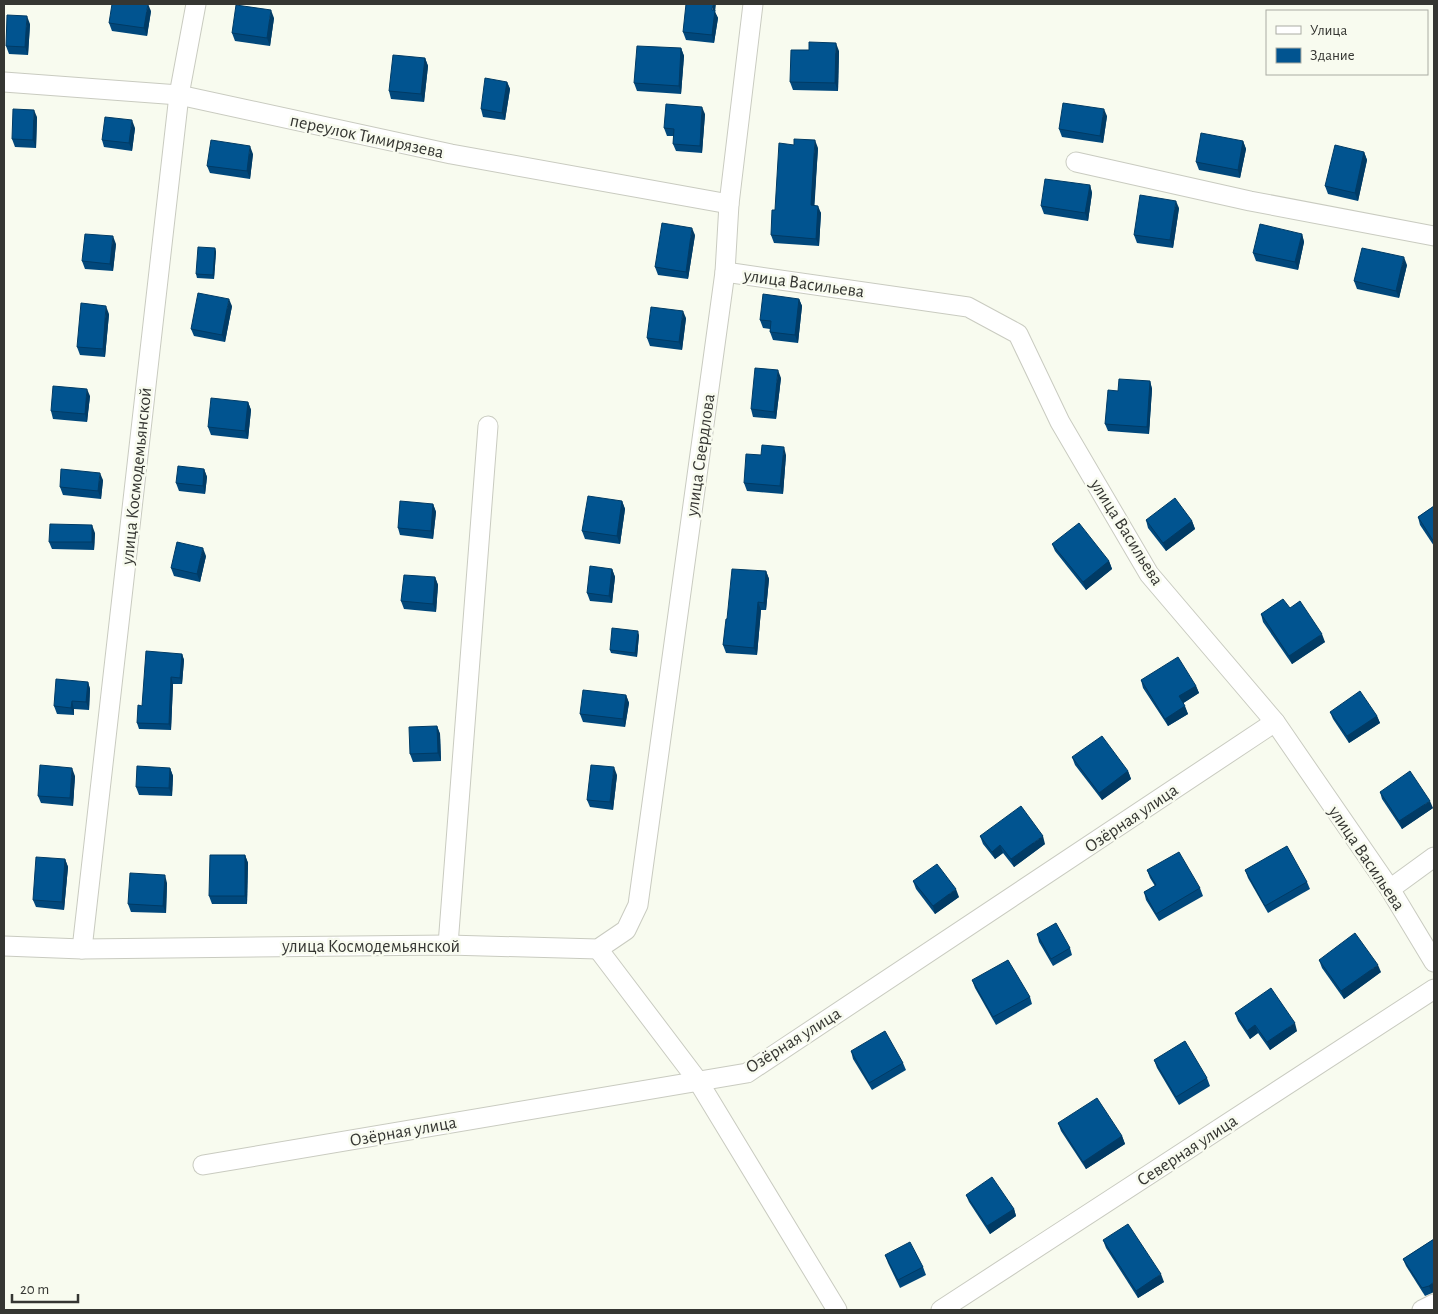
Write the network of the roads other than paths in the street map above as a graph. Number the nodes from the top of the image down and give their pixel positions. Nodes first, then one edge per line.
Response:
1 (196, 4) edge
2 (753, 4) edge
3 (4, 82) edge
4 (179, 96) junction
5 (1076, 162) dead end
6 (729, 204) junction
7 (1434, 236) edge
8 (725, 272) junction
9 (488, 426) dead end
10 (1275, 722) junction
11 (1434, 857) edge
12 (1390, 889) junction
13 (448, 945) junction
14 (4, 946) edge
15 (82, 949) junction
16 (598, 949) junction
17 (1434, 962) edge
18 (1434, 989) edge
19 (698, 1081) junction
20 (203, 1165) dead end
21 (1434, 1304) edge
22 (837, 1310) edge
23 (941, 1310) edge
24 (1422, 1310) edge

1 - 4 street, улица Космодемьянской
2 - 6 street, улица Свердлова
3 - 4 street, переулок Тимирязева
4 - 6 street, переулок Тимирязева
4 - 15 street, улица Космодемьянской
5 - 7 street
6 - 8 street, улица Свердлова
8 - 10 street, улица Васильева
8 - 16 street, улица Свердлова
9 - 13 street
10 - 12 street, улица Васильева
10 - 19 street, Озёрная улица
11 - 12 street
12 - 17 street, улица Васильева
13 - 15 street, улица Космодемьянской
13 - 16 street, улица Космодемьянской
14 - 15 street, улица Космодемьянской
16 - 19 street
18 - 23 street, Северная улица
19 - 20 street, Озёрная улица
19 - 22 street
21 - 24 street

